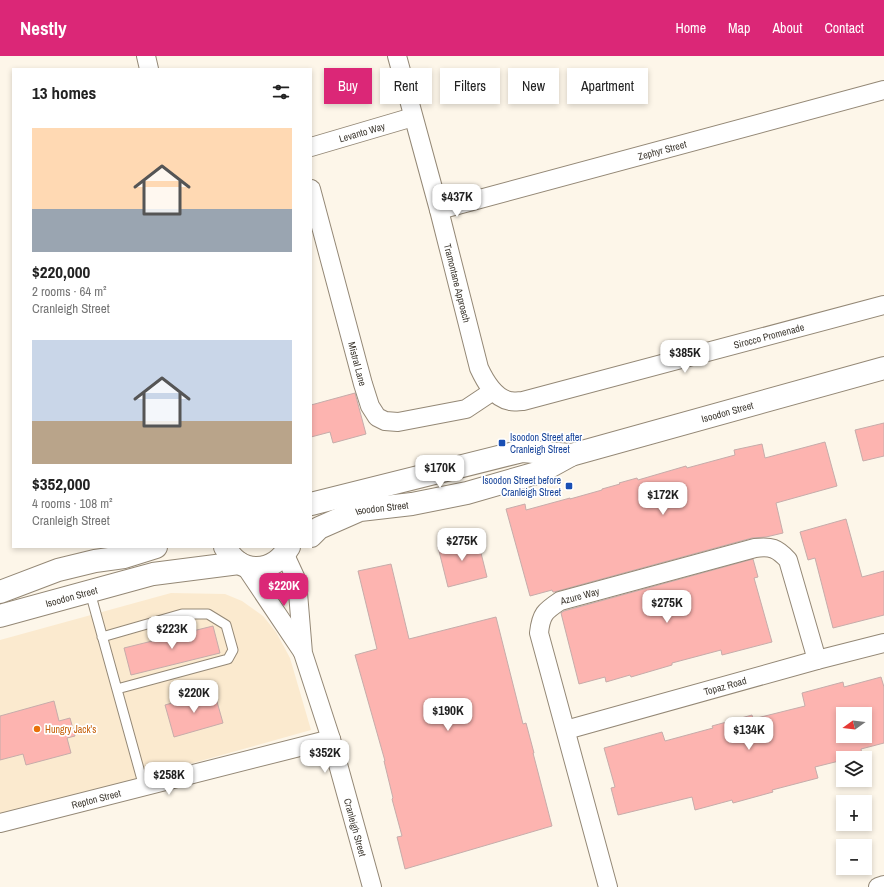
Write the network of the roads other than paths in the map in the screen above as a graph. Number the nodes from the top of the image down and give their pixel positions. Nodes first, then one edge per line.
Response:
1 (146, 56) edge
2 (397, 56) edge
3 (149, 68) edge
4 (884, 90) edge
5 (413, 117) junction
6 (312, 147) edge
7 (312, 193) edge
8 (439, 210) junction
9 (884, 305) edge
10 (884, 368) edge
11 (493, 392) junction
12 (571, 455) junction
13 (312, 504) edge
14 (312, 535) edge
15 (153, 548) edge
16 (287, 551) edge
17 (236, 559) edge
18 (0, 592) edge
19 (90, 592) junction
20 (0, 616) edge
21 (102, 637) junction
22 (884, 643) edge
23 (303, 653) junction
24 (817, 660) junction
25 (117, 689) junction
26 (566, 730) junction
27 (331, 740) junction
28 (144, 787) junction
29 (0, 823) edge
30 (884, 885) edge
31 (372, 887) edge
32 (608, 887) edge
33 (878, 887) edge

1 - 3 street
2 - 5 street, Tramontane Approach
4 - 8 street, Zephyr Street
5 - 6 street, Levanto Way
5 - 8 street, Tramontane Approach
7 - 11 street, Mistral Lane
8 - 11 street, Tramontane Approach
9 - 11 street, Sirocco Promenade
10 - 12 street, Isoodon Street
12 - 13 street, Isoodon Street
12 - 14 street, Isoodon Street
15 - 18 street
16 - 17 street, Isoodon Street
16 - 23 street, Cranleigh Street
17 - 19 street, Isoodon Street
17 - 23 street, Cranleigh Street
19 - 20 street, Isoodon Street
19 - 21 lane
21 - 25 lane
21 - 25 lane
22 - 24 street, Topaz Road
23 - 27 street, Cranleigh Street
24 - 26 street, Topaz Road
24 - 26 street, Azure Way
25 - 28 lane
26 - 32 street, Azure Way
27 - 28 street, Repton Street
27 - 31 street, Cranleigh Street
28 - 29 street, Repton Street
30 - 33 street

